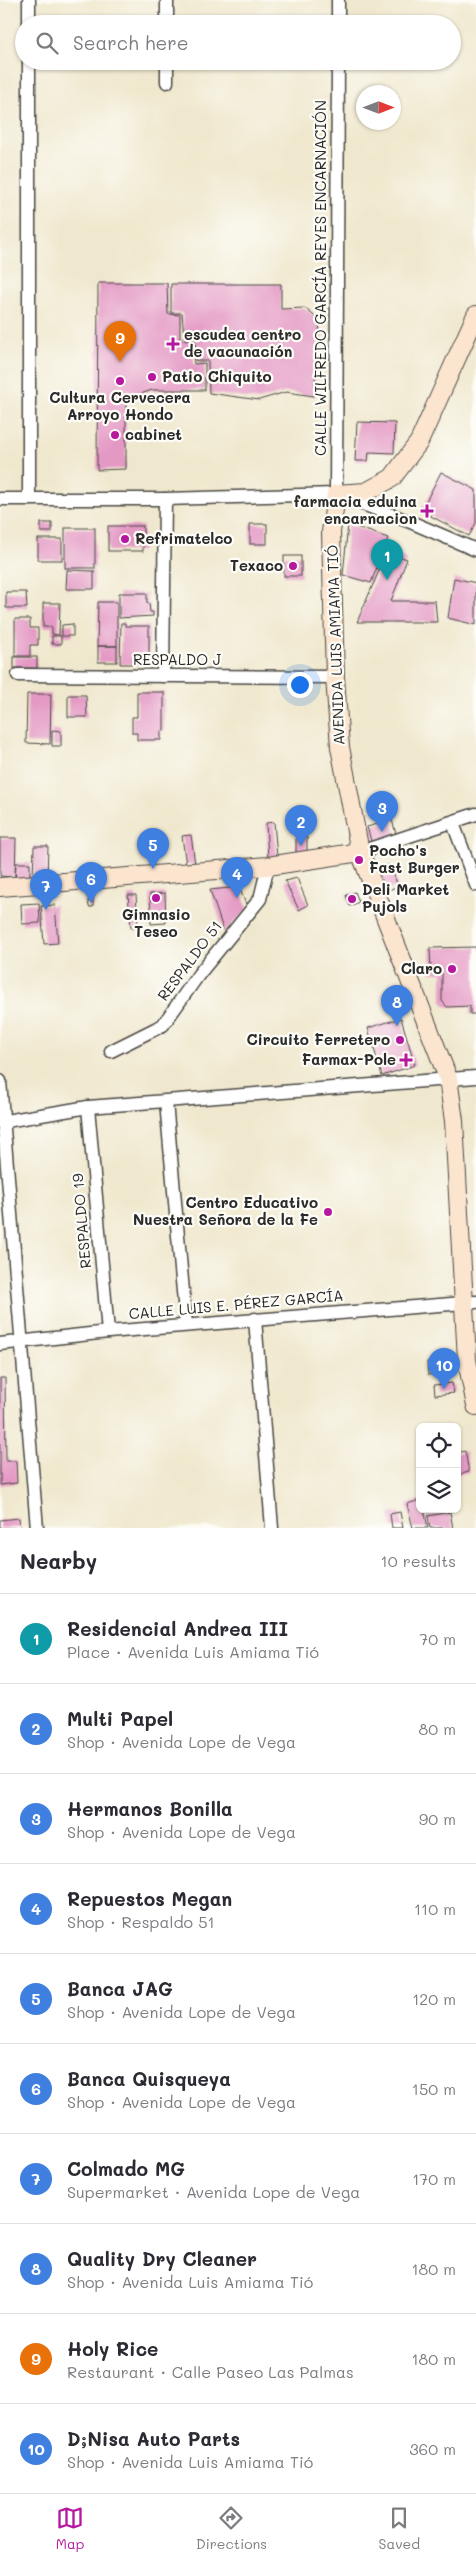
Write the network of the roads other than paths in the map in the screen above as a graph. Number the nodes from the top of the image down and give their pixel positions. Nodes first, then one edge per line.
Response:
1 (28, 0) edge
2 (167, 0) edge
3 (338, 0) edge
4 (29, 15) edge
5 (167, 15) edge
6 (338, 15) edge
7 (29, 70) edge
8 (167, 70) edge
9 (338, 70) edge
10 (167, 82) dead end
11 (475, 318) edge
12 (336, 494) junction
13 (0, 499) edge
14 (29, 499) junction
15 (166, 499) junction
16 (476, 550) edge
17 (18, 675) dead end
18 (163, 676) junction
19 (335, 676) junction
20 (476, 814) edge
21 (453, 823) junction
22 (360, 852) junction
23 (268, 866) junction
24 (476, 885) edge
25 (0, 887) edge
26 (111, 1051) dead end
27 (476, 1077) edge
28 (448, 1078) junction
29 (0, 1081) edge
30 (166, 1102) junction
31 (88, 1107) junction
32 (1, 1122) edge
33 (469, 1302) edge
34 (255, 1320) junction
35 (186, 1325) junction
36 (108, 1332) junction
37 (20, 1343) junction
38 (0, 1344) edge
39 (476, 1406) edge
40 (36, 1528) edge
41 (272, 1528) edge

1 - 4 street
2 - 5 street
3 - 6 street
7 - 14 street
8 - 10 street
9 - 12 street, CALLE WILFREDO GARCÍA REYES ENCARNACIÓN
11 - 12 main road
12 - 15 street
12 - 16 street
12 - 19 main road, AVENIDA LUIS AMIAMA TIÓ
13 - 14 street
14 - 15 street
15 - 18 street
17 - 18 street, RESPALDO J
18 - 19 street, RESPALDO J
19 - 22 main road, AVENIDA LUIS AMIAMA TIÓ
20 - 21 street
21 - 22 street
21 - 24 street
22 - 23 main road
22 - 28 main road, AVENIDA LUIS AMIAMA TIÓ
23 - 25 main road
23 - 26 street, RESPALDO 51
27 - 28 street
28 - 30 street
28 - 33 main road, AVENIDA LUIS AMIAMA TIÓ
29 - 32 street
30 - 31 street
30 - 35 street
31 - 32 street
31 - 36 street, RESPALDO 19
32 - 37 street
33 - 34 street, CALLE LUIS E. PÉREZ GARCÍA
33 - 39 main road, AVENIDA LUIS AMIAMA TIÓ
34 - 35 street, CALLE LUIS E. PÉREZ GARCÍA
34 - 41 street
35 - 36 street, CALLE LUIS E. PÉREZ GARCÍA
36 - 37 street, CALLE LUIS E. PÉREZ GARCÍA
37 - 38 street, CALLE LUIS E. PÉREZ GARCÍA
37 - 40 street

